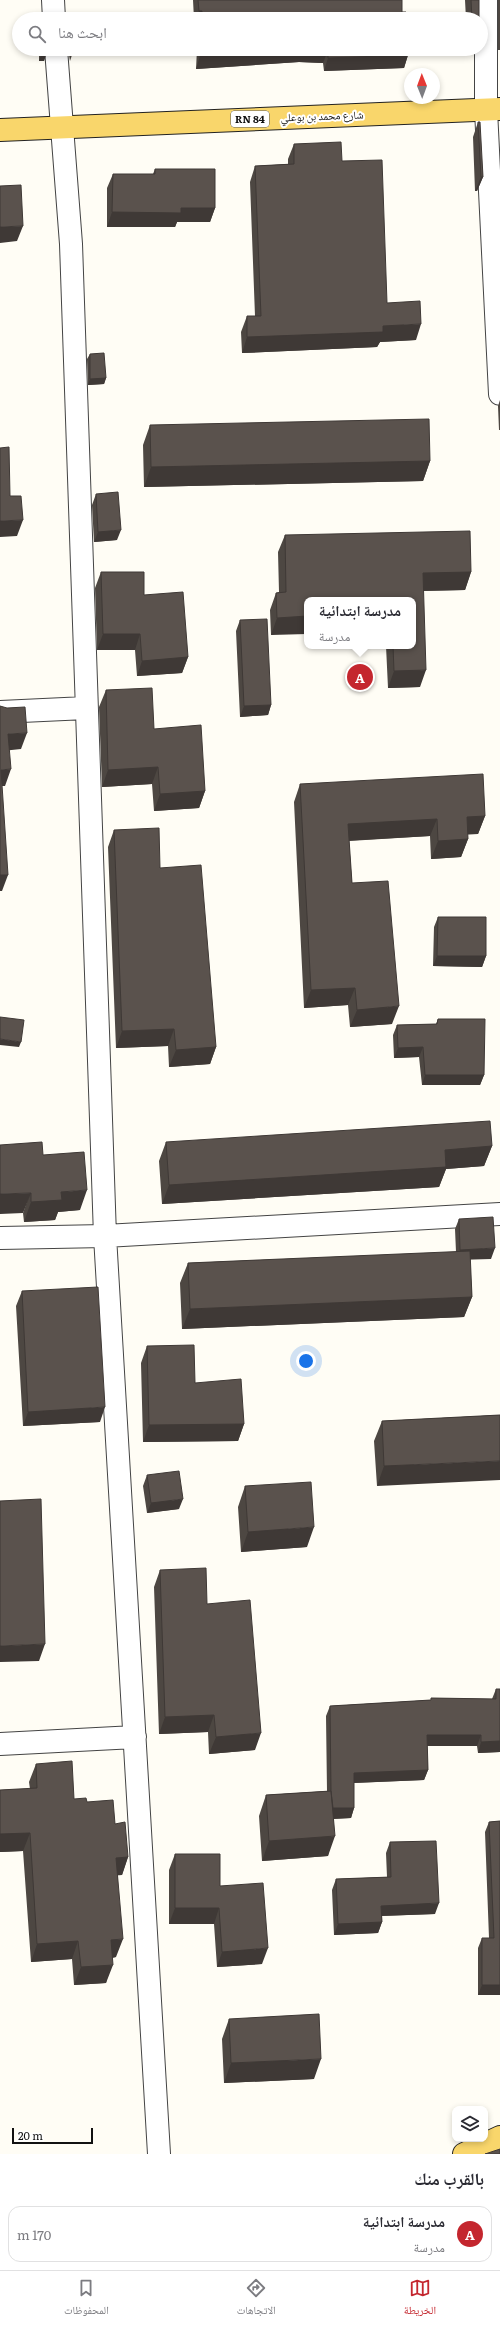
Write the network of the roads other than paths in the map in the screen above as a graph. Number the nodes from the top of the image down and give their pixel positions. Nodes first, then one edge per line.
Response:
1 (53, 0) edge
2 (486, 0) edge
3 (54, 12) edge
4 (487, 12) edge
5 (488, 31) edge
6 (56, 56) edge
7 (493, 109) edge
8 (61, 127) junction
9 (0, 130) edge
10 (500, 394) edge
11 (86, 708) junction
12 (0, 712) edge
13 (500, 1214) edge
14 (105, 1236) junction
15 (0, 1238) edge
16 (135, 1737) junction
17 (0, 1744) edge
18 (500, 2137) edge
19 (159, 2154) edge
20 (464, 2154) edge

1 - 3 street
2 - 4 street
5 - 7 street
6 - 8 street
7 - 8 main road, شارع محمد بن بوعلي / RN 84
7 - 10 street
8 - 9 main road, شارع محمد بن بوعلي / RN 84
8 - 11 street
11 - 12 street
11 - 14 street
13 - 14 street
14 - 15 street
14 - 16 street
16 - 17 street
16 - 19 street
18 - 20 main road

